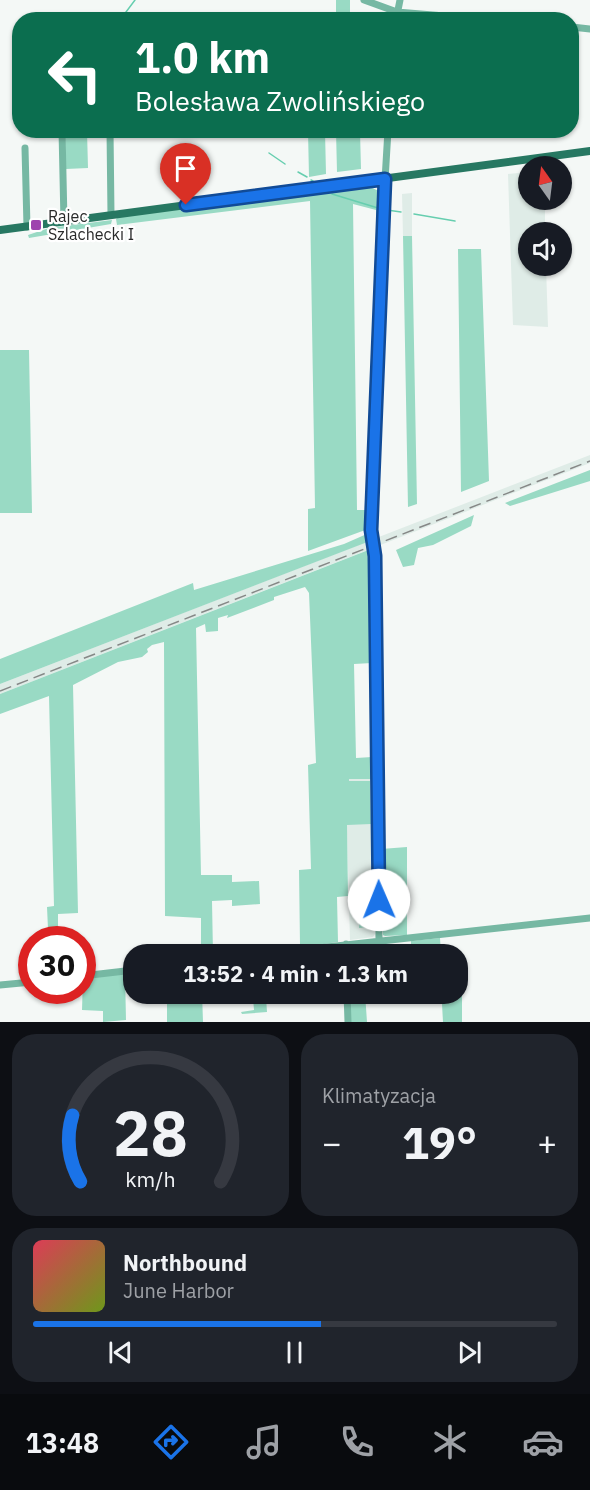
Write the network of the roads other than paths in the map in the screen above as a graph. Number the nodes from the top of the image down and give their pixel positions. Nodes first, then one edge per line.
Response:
1 (364, 0) edge
2 (388, 12) edge
3 (62, 138) edge
4 (110, 138) edge
5 (388, 138) edge
6 (26, 148) dead end
7 (590, 151) edge
8 (385, 179) junction
9 (111, 215) junction
10 (64, 222) junction
11 (27, 227) junction
12 (0, 229) edge
13 (590, 918) edge
14 (380, 941) junction
15 (346, 944) edge
16 (123, 971) edge
17 (96, 974) edge
18 (18, 983) edge
19 (0, 985) edge
20 (347, 1004) edge
21 (348, 1022) edge

1 - 2 street
3 - 10 street
4 - 9 street
5 - 8 street
6 - 11 street
7 - 8 main road
8 - 9 main road
8 - 14 street
9 - 10 main road
10 - 11 main road
11 - 12 main road
13 - 14 street
14 - 15 street
16 - 17 street
18 - 19 street
20 - 21 street

